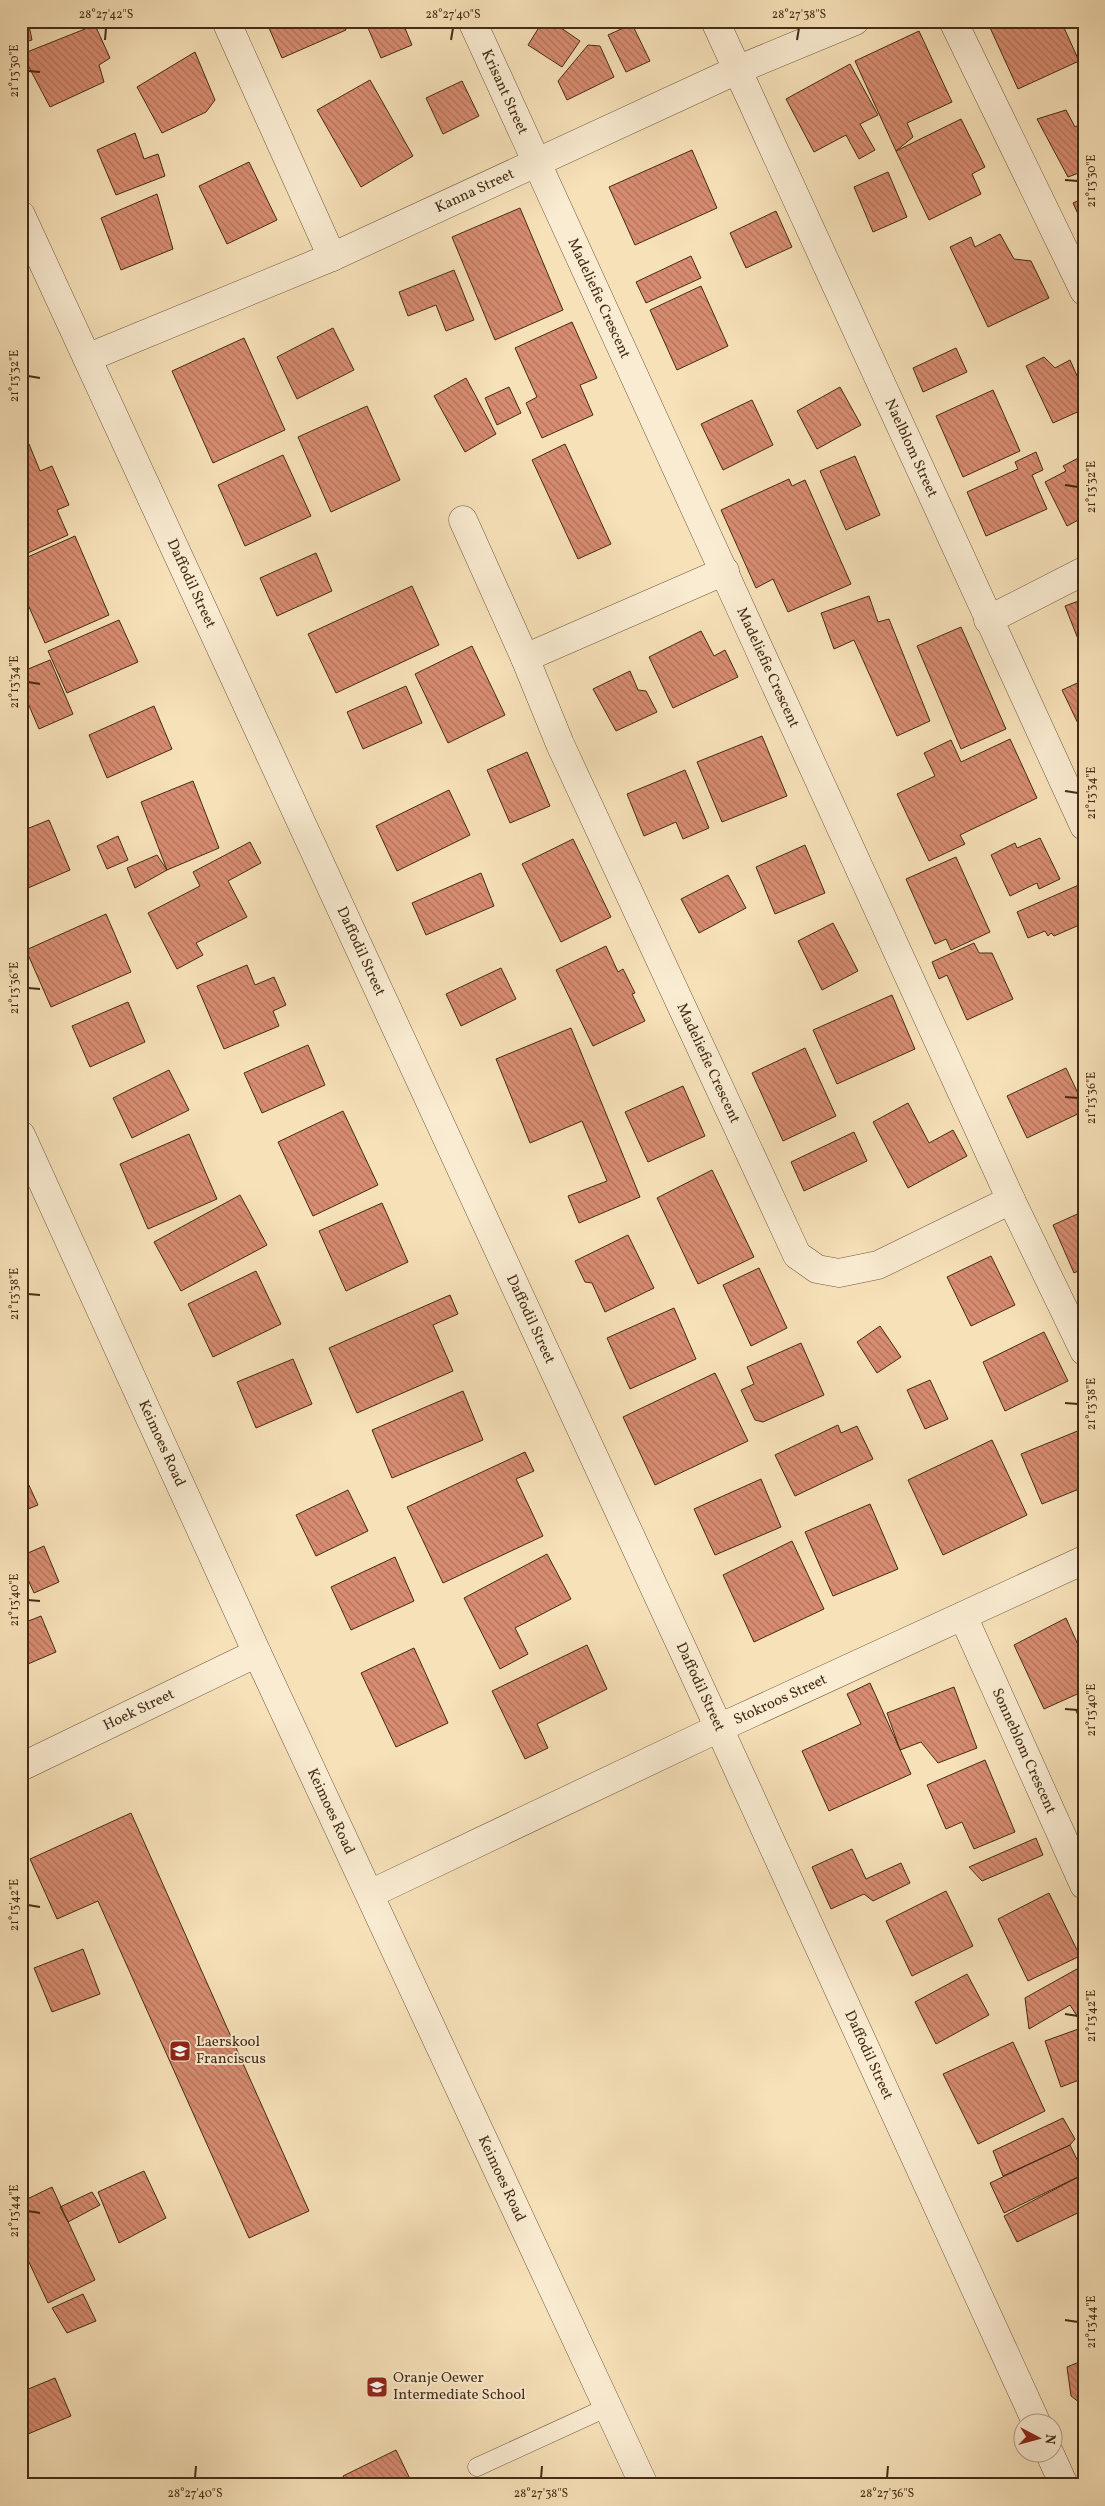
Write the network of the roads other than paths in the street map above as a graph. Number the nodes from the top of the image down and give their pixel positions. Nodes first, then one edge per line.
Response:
1 (226, 21) edge
2 (472, 21) edge
3 (715, 21) edge
4 (855, 21) edge
5 (953, 21) edge
6 (737, 70) junction
7 (535, 162) junction
8 (21, 215) edge
9 (332, 257) junction
10 (1084, 291) edge
11 (86, 358) junction
12 (463, 520) dead end
13 (1084, 570) edge
14 (725, 571) junction
15 (988, 620) junction
16 (525, 658) junction
17 (1084, 826) edge
18 (21, 1136) edge
19 (1012, 1200) junction
20 (1084, 1351) edge
21 (1084, 1560) edge
22 (963, 1616) junction
23 (257, 1653) junction
24 (719, 1728) junction
25 (21, 1767) edge
26 (1084, 1885) edge
27 (370, 1894) junction
28 (608, 2407) junction
29 (1032, 2414) edge
30 (1055, 2464) edge
31 (476, 2467) dead end
32 (644, 2485) edge
33 (1064, 2485) edge

1 - 9 street
2 - 7 street, Krisant Street
3 - 6 street, Naelblom Street
4 - 6 street, Kanna Street
5 - 10 street
6 - 7 street, Kanna Street
6 - 15 street, Naelblom Street
7 - 9 street, Kanna Street
7 - 14 street, Madeliefie Crescent
8 - 11 street, Daffodil Street
9 - 11 street, Kanna Street
11 - 24 street, Daffodil Street
12 - 16 street, Madeliefie Crescent
13 - 15 street
14 - 16 street
14 - 19 street, Madeliefie Crescent
15 - 17 street, Naelblom Street
16 - 19 street, Madeliefie Crescent
18 - 23 street, Keimoes Road
19 - 20 street, Madeliefie Crescent
21 - 22 street, Stokroos Street
22 - 24 street, Stokroos Street
22 - 26 street, Sonneblom Crescent
23 - 25 street, Hoek Street
23 - 27 street, Keimoes Road
24 - 27 street, Stokroos Street
24 - 29 street, Daffodil Street
27 - 28 street, Keimoes Road
28 - 31 lane
28 - 32 street, Keimoes Road
30 - 33 street

